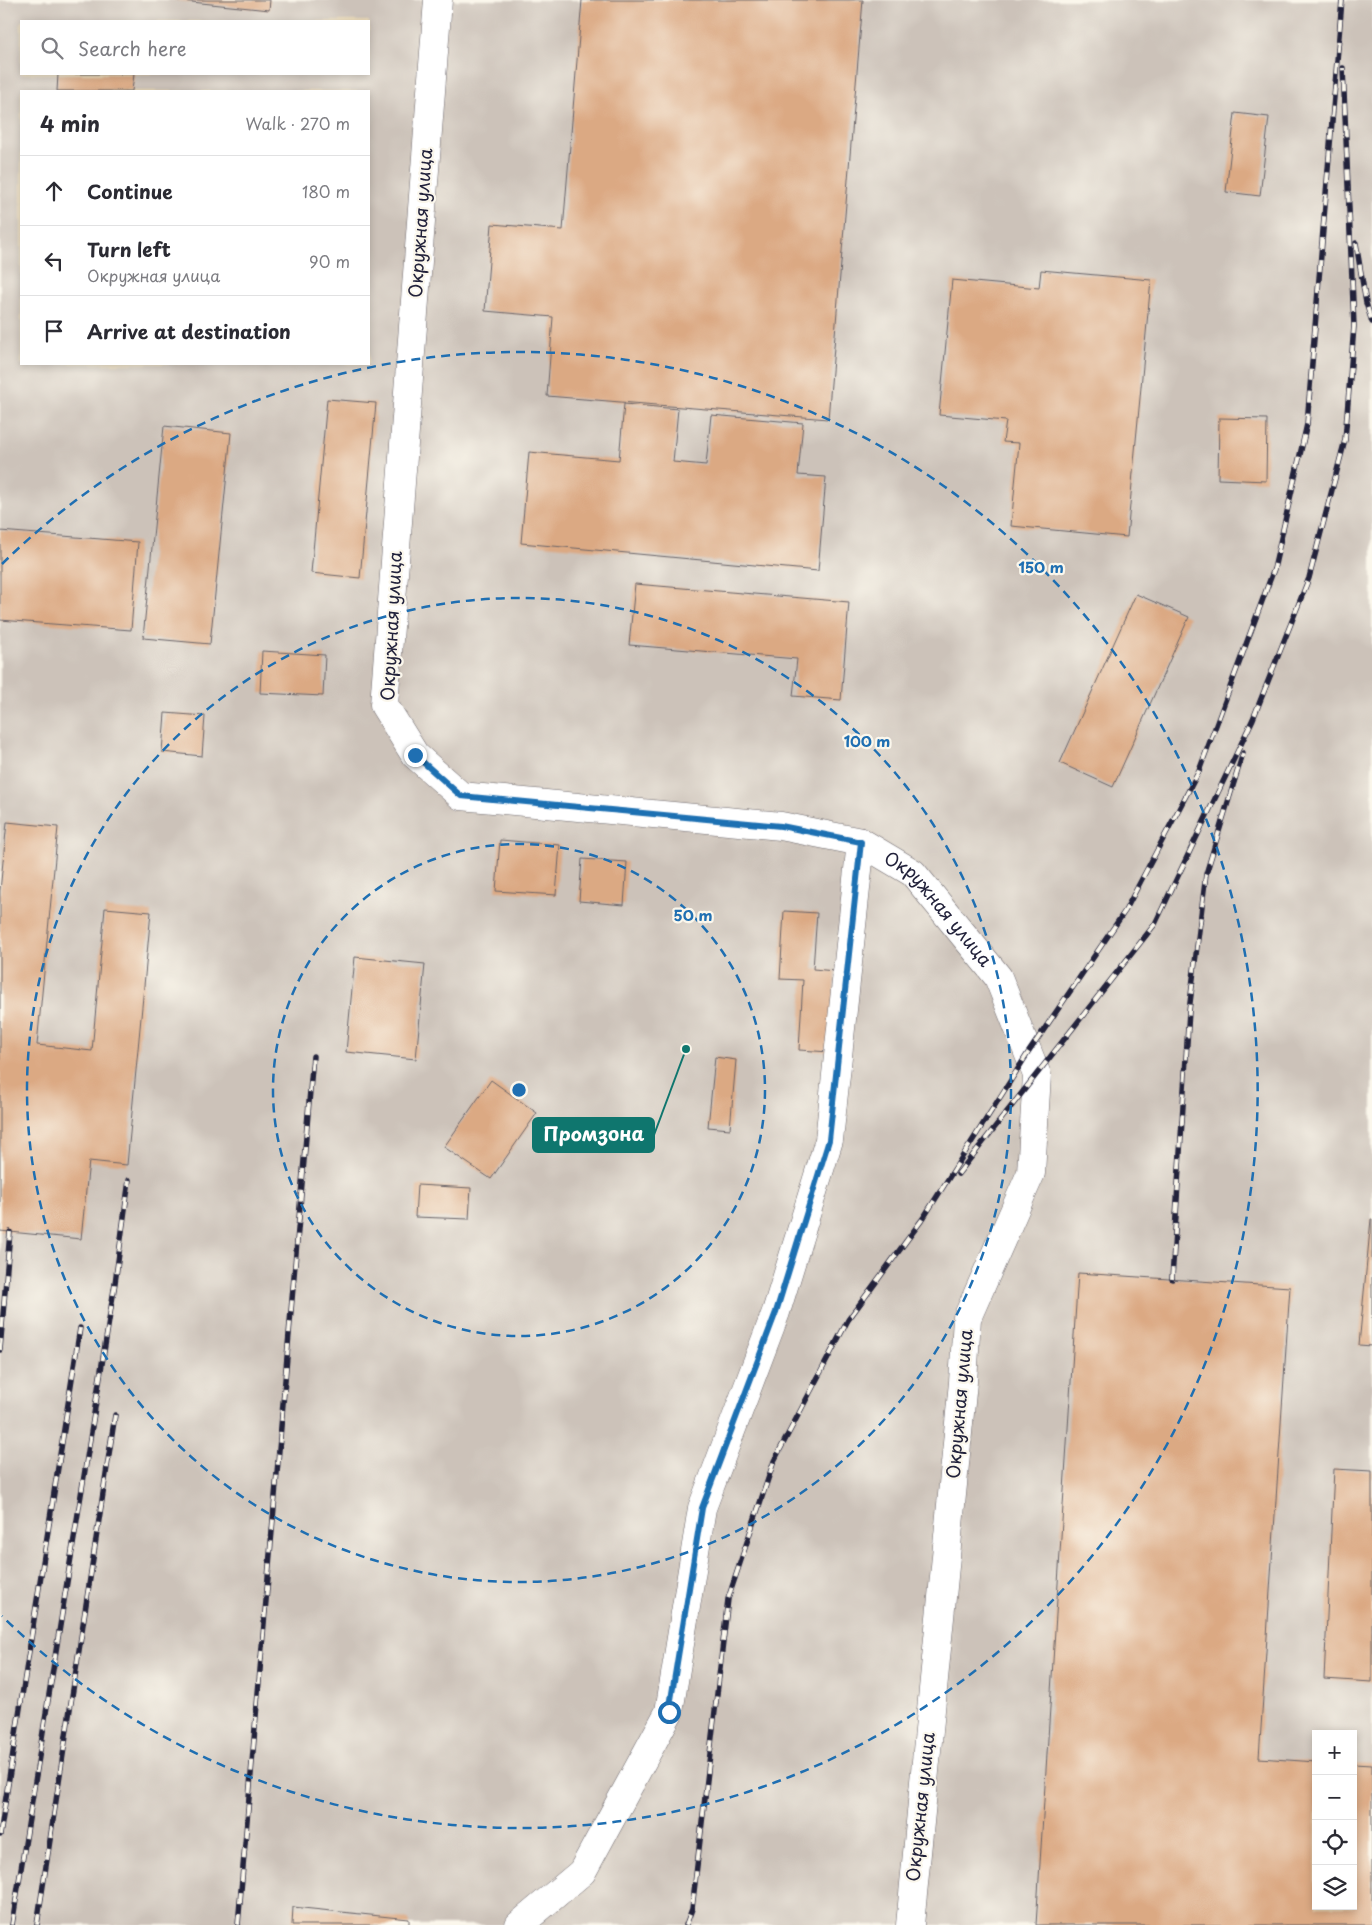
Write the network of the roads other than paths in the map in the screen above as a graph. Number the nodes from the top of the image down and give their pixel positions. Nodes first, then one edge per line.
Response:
1 (438, 0) edge
2 (861, 842) junction
3 (519, 1925) edge
4 (910, 1925) edge

1 - 2 street, Окружная улица
2 - 3 street
2 - 4 street, Окружная улица

